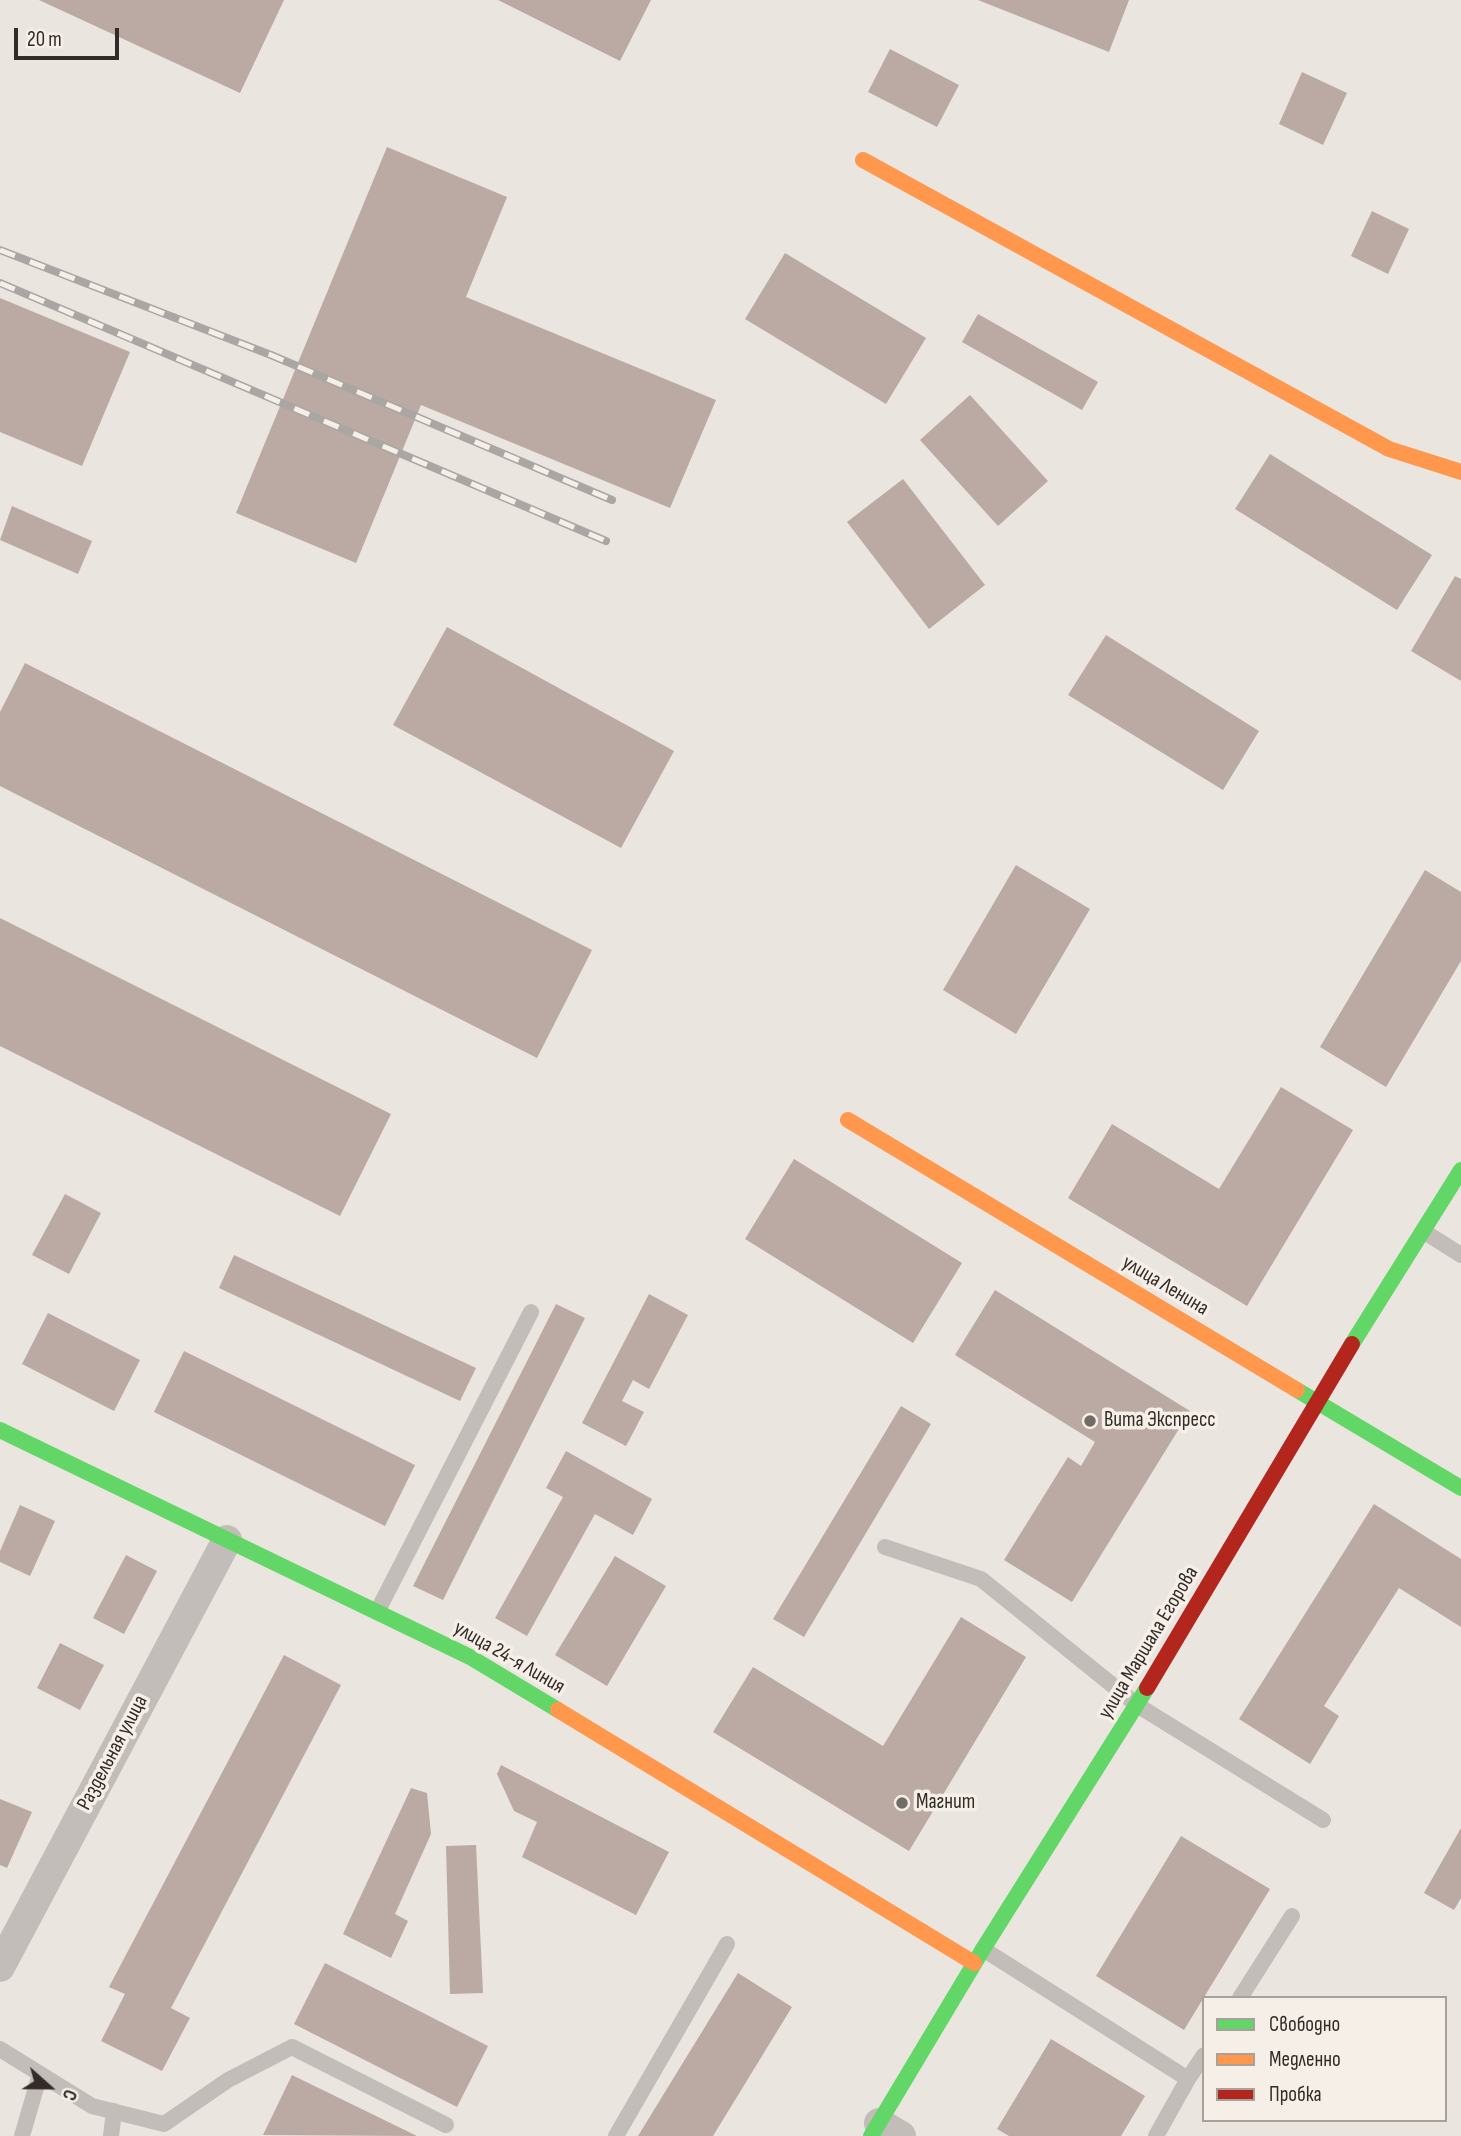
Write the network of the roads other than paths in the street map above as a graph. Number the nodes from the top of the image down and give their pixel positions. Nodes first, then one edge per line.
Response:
1 (863, 160) dead end
2 (1461, 472) edge
3 (848, 1120) dead end
4 (1461, 1170) edge
5 (1423, 1231) junction
6 (1461, 1255) edge
7 (531, 1312) dead end
8 (1317, 1401) junction
9 (0, 1430) edge
10 (1461, 1488) edge
11 (226, 1540) junction
12 (885, 1547) dead end
13 (377, 1612) junction
14 (1137, 1705) junction
15 (1323, 1820) dead end
16 (1292, 1916) dead end
17 (727, 1944) dead end
18 (979, 1956) junction
19 (2, 1958) edge
20 (1241, 1996) edge
21 (0, 2049) edge
22 (1202, 2058) edge
23 (40, 2074) junction
24 (1188, 2079) junction
25 (114, 2111) junction
26 (446, 2125) dead end
27 (884, 2132) edge
28 (22, 2136) edge
29 (111, 2136) edge
30 (615, 2136) edge
31 (1156, 2136) edge

1 - 2 street
3 - 8 street, улица Ленина
4 - 5 street, улица Маршала Егорова
5 - 6 lane
5 - 8 street, улица Маршала Егорова
7 - 13 lane
8 - 10 street, улица Ленина
8 - 14 street, улица Маршала Егорова
9 - 11 street, улица 24-я Линия
11 - 13 street, улица 24-я Линия
11 - 19 street, Раздельная улица
12 - 14 lane
13 - 18 street, улица 24-я Линия
14 - 15 lane
14 - 18 street, улица Маршала Егорова
16 - 20 lane
17 - 30 lane
18 - 24 lane
18 - 27 street, улица Маршала Егорова
21 - 23 lane
22 - 24 lane
23 - 25 lane
23 - 28 lane
24 - 31 lane
25 - 26 lane
25 - 29 lane

